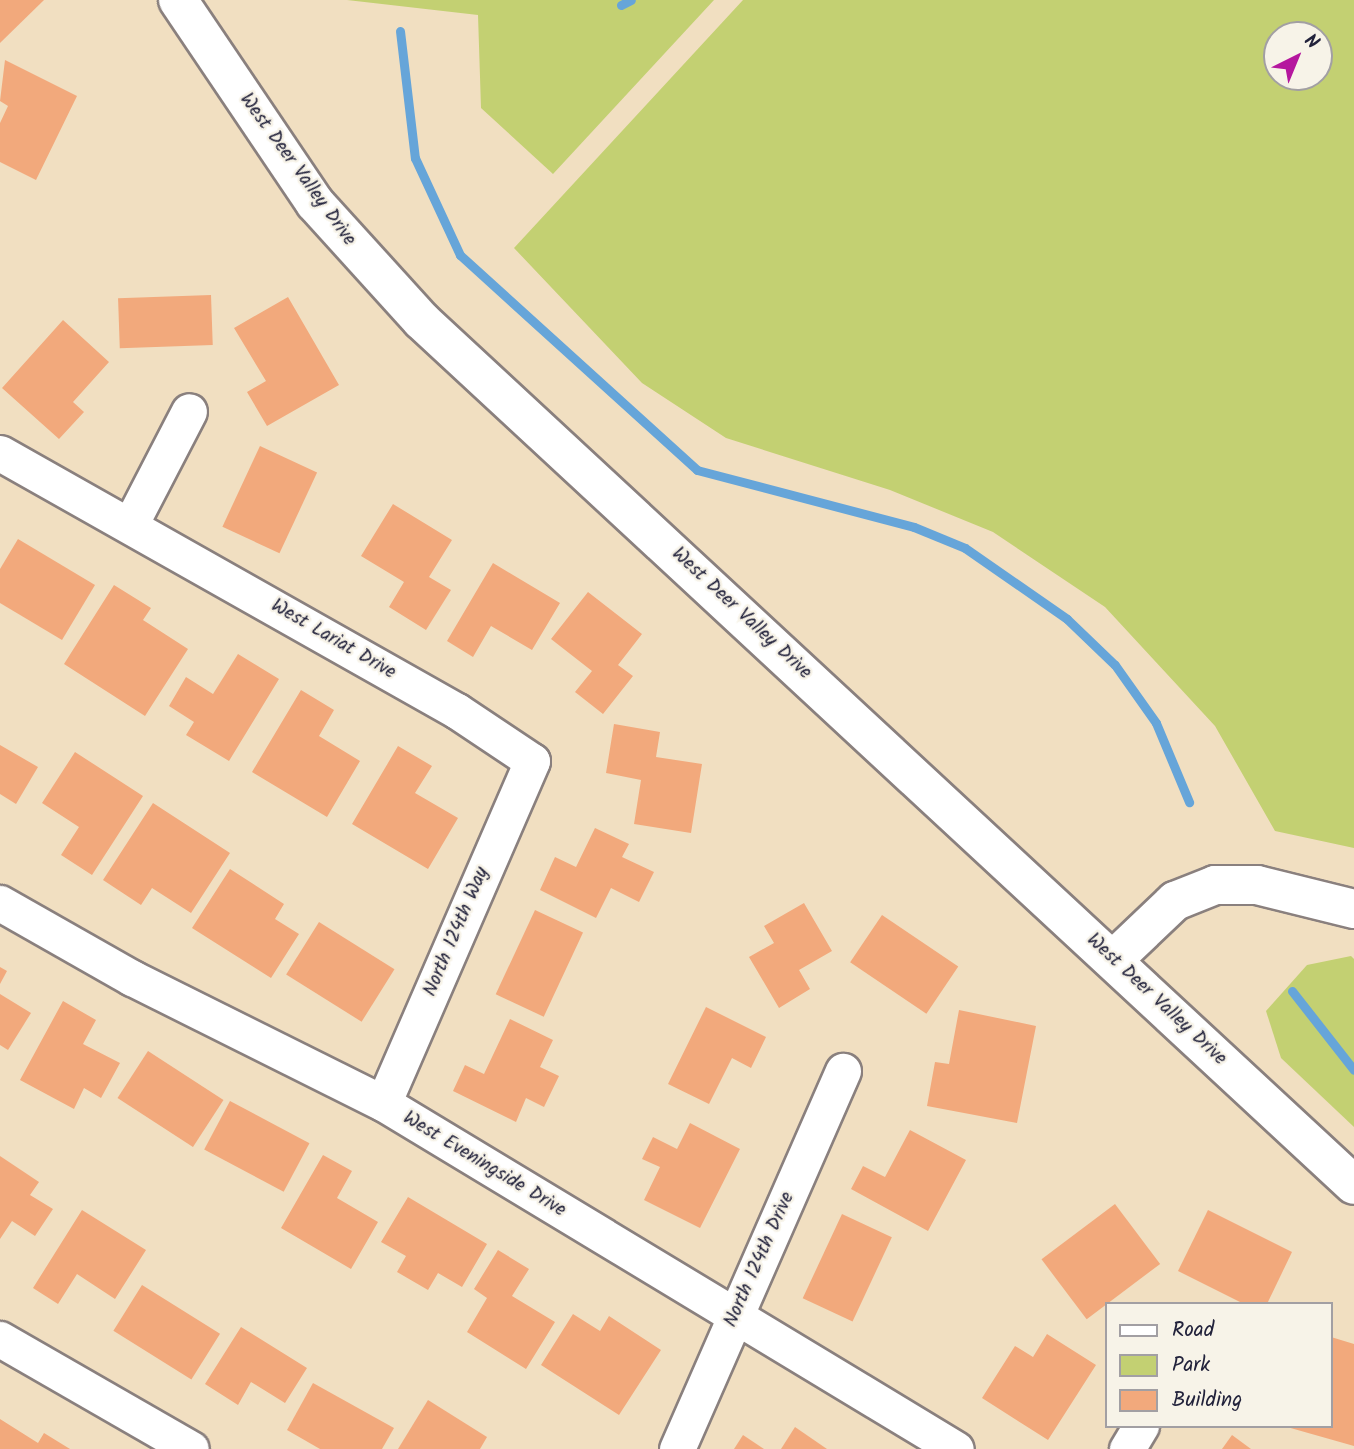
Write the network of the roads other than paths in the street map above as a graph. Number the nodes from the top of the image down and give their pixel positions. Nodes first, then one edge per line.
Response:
1 (178, 0) edge
2 (189, 411) dead end
3 (0, 453) edge
4 (130, 525) junction
5 (532, 761) joint
6 (0, 904) edge
7 (1354, 909) edge
8 (1113, 960) junction
9 (842, 1071) dead end
10 (383, 1104) junction
11 (1354, 1185) edge
12 (735, 1318) junction
13 (0, 1339) edge
14 (1140, 1428) edge
15 (191, 1449) edge
16 (677, 1449) edge
17 (956, 1449) edge
18 (1127, 1449) edge

1 - 8 street, West Deer Valley Drive
2 - 4 street
3 - 4 street, West Lariat Drive
4 - 5 street, West Lariat Drive
5 - 10 street, North 124th Way
6 - 10 street, West Eveningside Drive
7 - 8 street
8 - 11 street, West Deer Valley Drive
9 - 12 street, North 124th Drive
10 - 12 street, West Eveningside Drive
12 - 16 street, North 124th Drive
12 - 17 street, West Eveningside Drive
13 - 15 street
14 - 18 street

